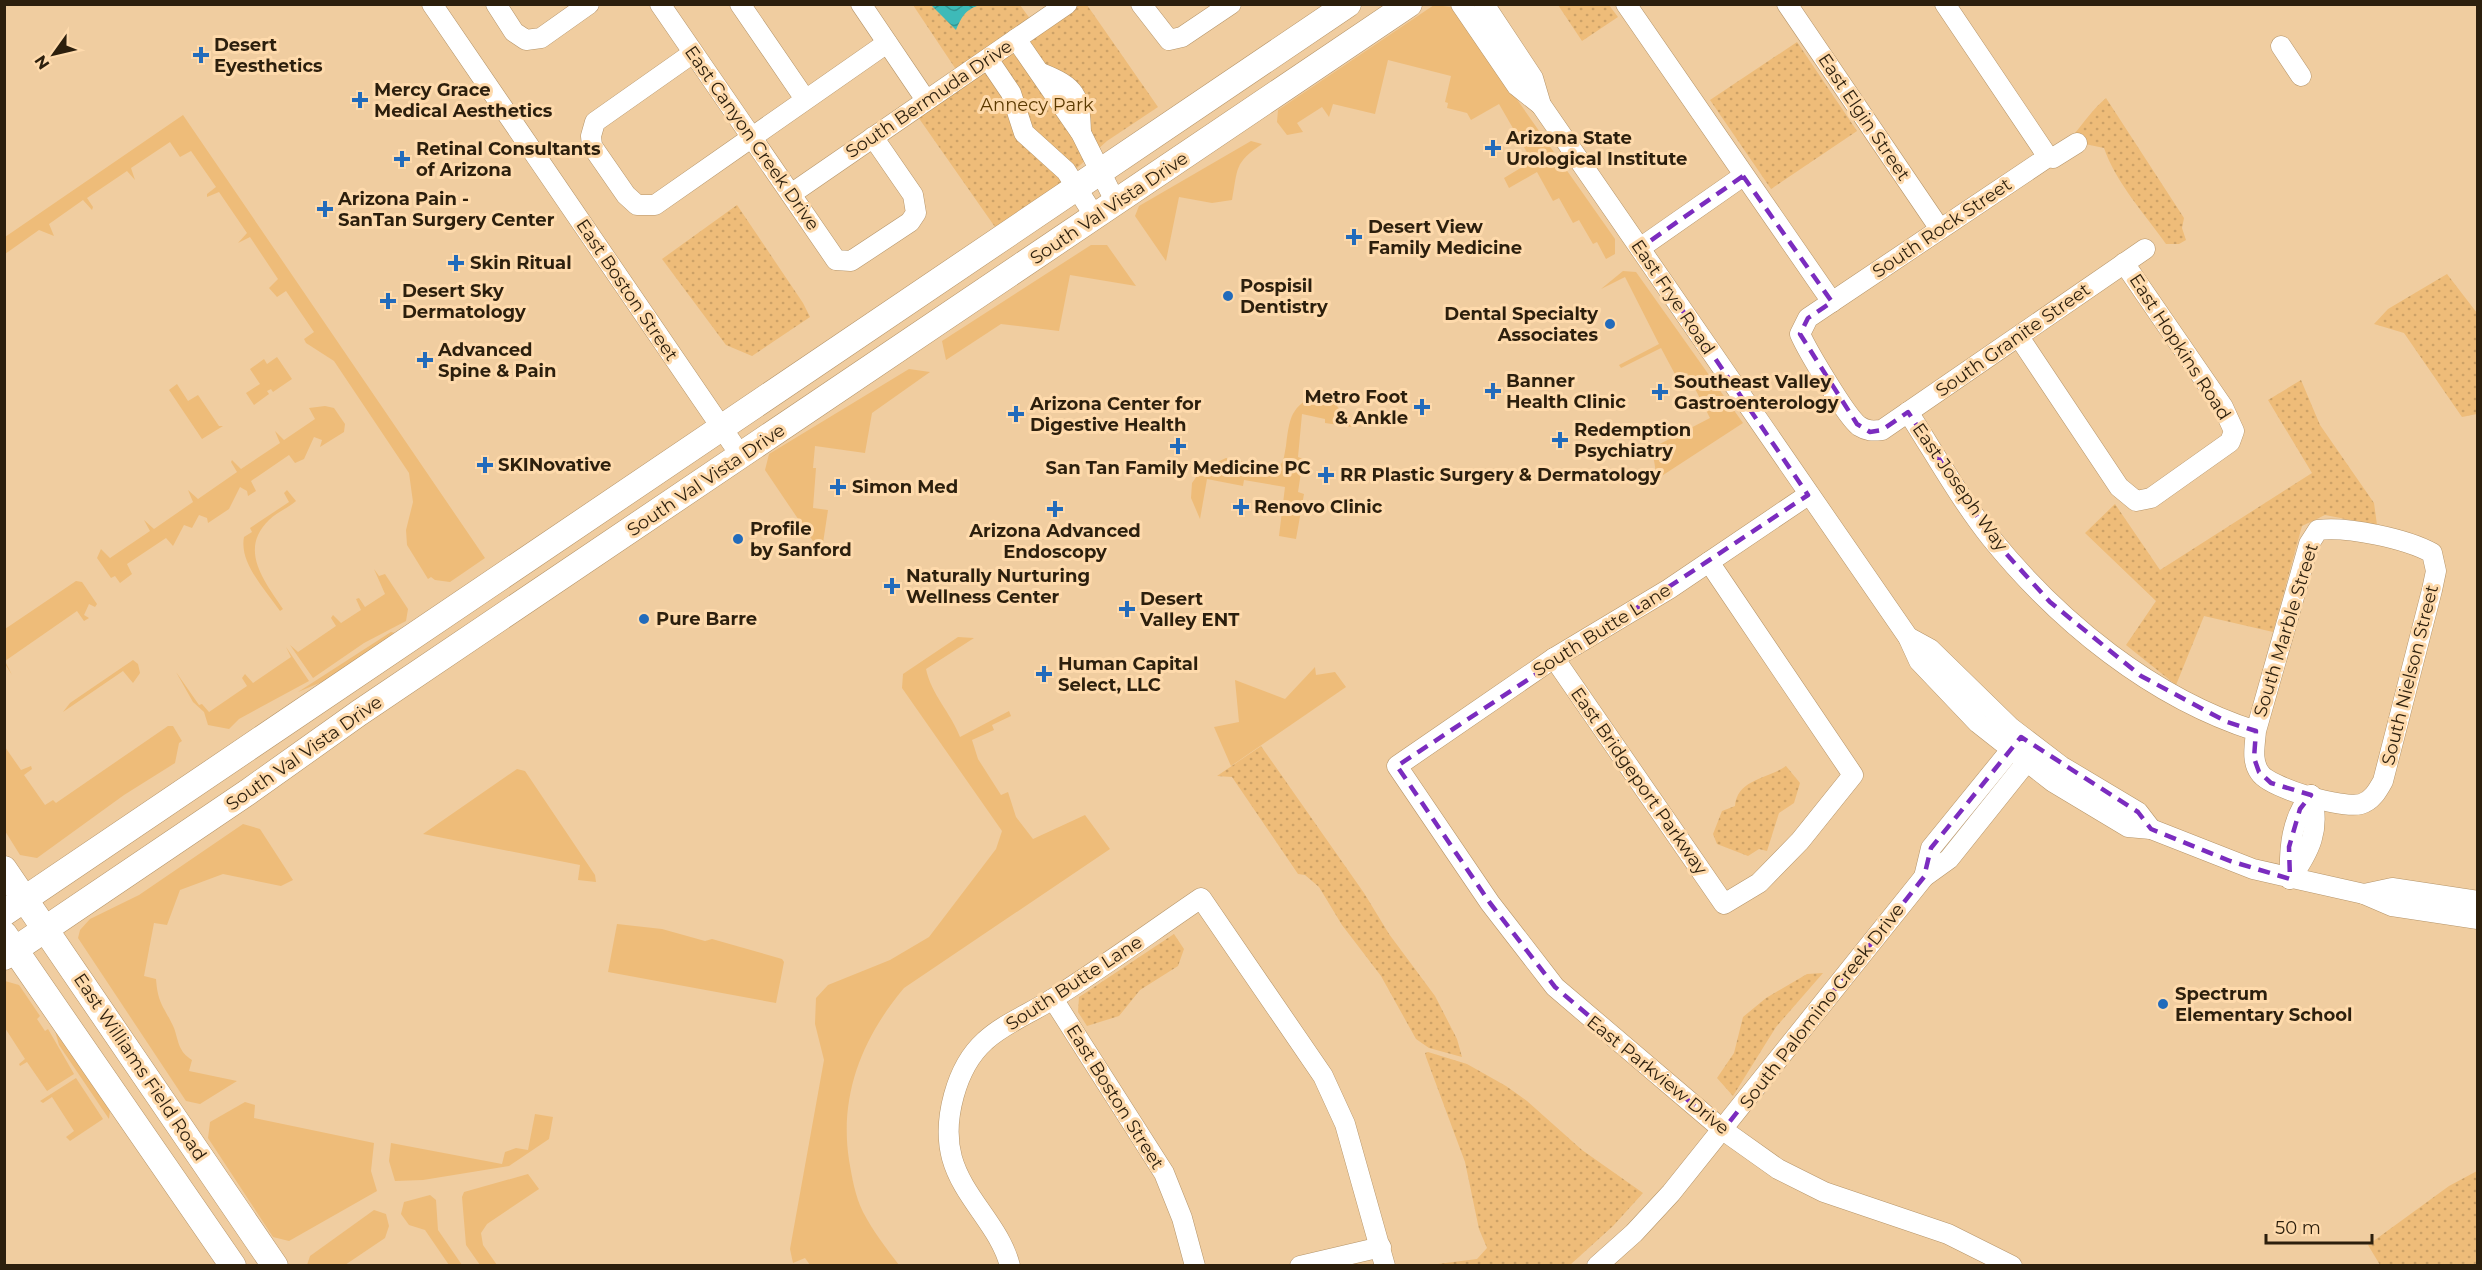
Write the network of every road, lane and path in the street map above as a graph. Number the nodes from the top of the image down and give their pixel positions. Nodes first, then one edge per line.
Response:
1 (432, 4) edge
2 (496, 4) edge
3 (589, 4) edge
4 (660, 4) edge
5 (740, 4) edge
6 (861, 4) edge
7 (1067, 4) edge
8 (1141, 4) edge
9 (1231, 4) edge
10 (1348, 4) edge
11 (1409, 4) edge
12 (1461, 4) edge
13 (1484, 4) edge
14 (1626, 4) edge
15 (1787, 4) edge
16 (1945, 4) edge
17 (1016, 39) junction
18 (887, 43) junction
19 (2281, 46) dead end
20 (693, 53) junction
21 (988, 58) junction
22 (2301, 76) dead end
23 (806, 99) junction
24 (926, 100) junction
25 (1541, 105) junction
26 (873, 137) junction
27 (750, 138) junction
28 (2077, 143) dead end
29 (2048, 157) junction
30 (1101, 171) junction
31 (1743, 176) junction
32 (1076, 188) junction
33 (791, 194) junction
34 (1106, 210) junction
35 (1940, 229) junction
36 (1640, 248) junction
37 (2145, 249) dead end
38 (2124, 263) junction
39 (1832, 302) junction
40 (1808, 318) joint
41 (2019, 337) junction
42 (1908, 412) junction
43 (722, 428) junction
44 (1882, 430) joint
45 (741, 456) junction
46 (1808, 495) junction
47 (2318, 530) joint
48 (1709, 562) junction
49 (435, 622) junction
50 (454, 650) junction
51 (1554, 658) junction
52 (2256, 731) junction
53 (2024, 750) junction
54 (1397, 766) joint
55 (2311, 795) junction
56 (4, 868) edge
57 (2290, 879) junction
58 (2364, 894) junction
59 (2478, 901) edge
60 (14, 905) edge
61 (2478, 919) edge
62 (45, 929) junction
63 (8, 947) edge
64 (1053, 999) junction
65 (1723, 1130) junction
66 (1383, 1256) edge
67 (233, 1266) edge
68 (275, 1266) edge
69 (1010, 1266) edge
70 (1196, 1266) edge
71 (1300, 1266) edge
72 (1597, 1266) edge
73 (2013, 1266) edge

1 - 43 street, East Boston Street
2 - 3 street
4 - 20 street, East Canyon Creek Drive
5 - 23 street
6 - 18 street
7 - 17 street, South Bermuda Drive
8 - 9 street
10 - 30 main road, South Val Vista Drive
11 - 34 main road, South Val Vista Drive
12 - 25 street, East Frye Road
13 - 25 street, East Frye Road
14 - 31 street
15 - 35 street, East Elgin Street
16 - 29 street
17 - 21 street, South Bermuda Drive
17 - 30 street
18 - 23 street
18 - 24 street
19 - 22 street
20 - 27 street, East Canyon Creek Drive
20 - 27 street
21 - 24 street, South Bermuda Drive
21 - 32 street
23 - 27 street
24 - 26 street, South Bermuda Drive
25 - 36 street, East Frye Road
26 - 33 street, South Bermuda Drive
26 - 33 street, East Canyon Creek Drive
27 - 33 street, East Canyon Creek Drive
28 - 29 street, South Rock Street
29 - 35 street, South Rock Street
30 - 32 main road, South Val Vista Drive
30 - 34 street
31 - 36 street
31 - 39 street
32 - 34 street
32 - 43 main road, South Val Vista Drive
34 - 45 main road, South Val Vista Drive
35 - 39 street, South Rock Street
36 - 46 street, East Frye Road
37 - 38 street, South Granite Street
38 - 41 street, South Granite Street
38 - 41 street, East Hopkins Road
39 - 40 street, South Rock Street
40 - 44 street, East Joseph Way
41 - 42 street, South Granite Street
42 - 44 street, South Granite Street
42 - 52 street, East Joseph Way
43 - 45 street, East Boston Street
43 - 49 main road, South Val Vista Drive
45 - 50 main road, South Val Vista Drive
46 - 48 street, South Butte Lane
46 - 53 street, East Frye Road
47 - 52 street, South Marble Street
47 - 55 street, South Nielson Street
48 - 51 street, South Butte Lane
48 - 51 street, East Bridgeport Parkway
49 - 50 main road
49 - 60 main road, South Val Vista Drive
50 - 62 main road, South Val Vista Drive
51 - 54 street, South Butte Lane
52 - 55 street
53 - 57 street, East Frye Road
53 - 65 street, South Palomino Creek Drive
54 - 65 street, East Parkview Drive
55 - 57 street
56 - 60 main road, East Williams Field Road
57 - 58 street
58 - 59 street
58 - 61 street
60 - 62 main road, East Williams Field Road
62 - 63 main road, South Val Vista Drive
62 - 68 main road, East Williams Field Road
63 - 67 main road, East Williams Field Road
64 - 66 street, South Butte Lane
64 - 69 street, South Butte Lane
64 - 70 street, East Boston Street
65 - 72 street, South Palomino Creek Drive
65 - 73 street, East Parkview Drive
66 - 71 street

